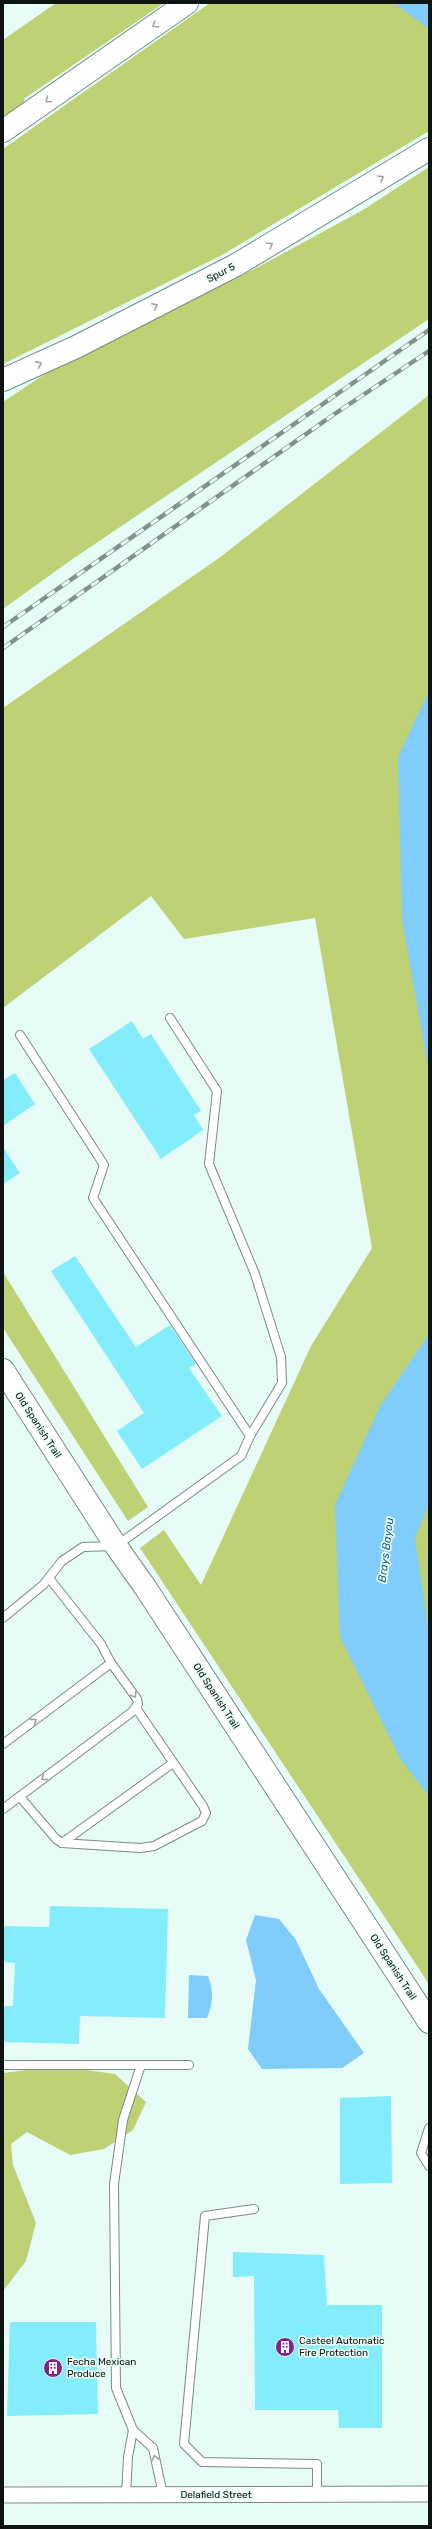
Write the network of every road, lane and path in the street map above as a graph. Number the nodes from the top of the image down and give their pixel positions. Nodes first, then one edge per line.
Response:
1 (187, 3) edge
2 (3, 131) edge
3 (427, 150) edge
4 (3, 380) edge
5 (170, 1018) dead end
6 (20, 1035) dead end
7 (3, 1370) edge
8 (250, 1436) junction
9 (116, 1546) junction
10 (49, 1578) junction
11 (3, 1618) edge
12 (111, 1663) junction
13 (136, 1708) junction
14 (3, 1744) edge
15 (174, 1763) junction
16 (20, 1797) junction
17 (3, 1809) edge
18 (62, 1843) junction
19 (429, 2022) edge
20 (3, 2065) edge
21 (141, 2065) junction
22 (189, 2065) dead end
23 (429, 2128) edge
24 (429, 2166) edge
25 (254, 2209) dead end
26 (133, 2430) junction
27 (317, 2494) junction
28 (429, 2494) edge
29 (3, 2495) edge
30 (126, 2495) junction
31 (163, 2495) junction

1 -> 2 main road
4 -> 3 main road, Spur 5 / Spur 5
5 - 8 lane
6 - 8 lane
7 - 9 main road, Old Spanish Trail
8 - 9 lane
9 - 10 lane
9 - 19 main road, Old Spanish Trail
10 - 11 lane
10 - 12 lane
12 -> 13 lane
14 -> 12 lane
13 - 15 lane
13 -> 16 lane
15 - 18 lane
15 - 18 lane
16 - 17 lane
16 - 18 lane
20 - 21 lane
21 - 22 lane
21 - 26 lane
23 - 24 lane
25 - 27 lane
26 - 30 lane
31 -> 26 lane
27 - 28 street, Delafield Street
27 - 31 street, Delafield Street
29 - 30 street, Delafield Street
30 - 31 street, Delafield Street

